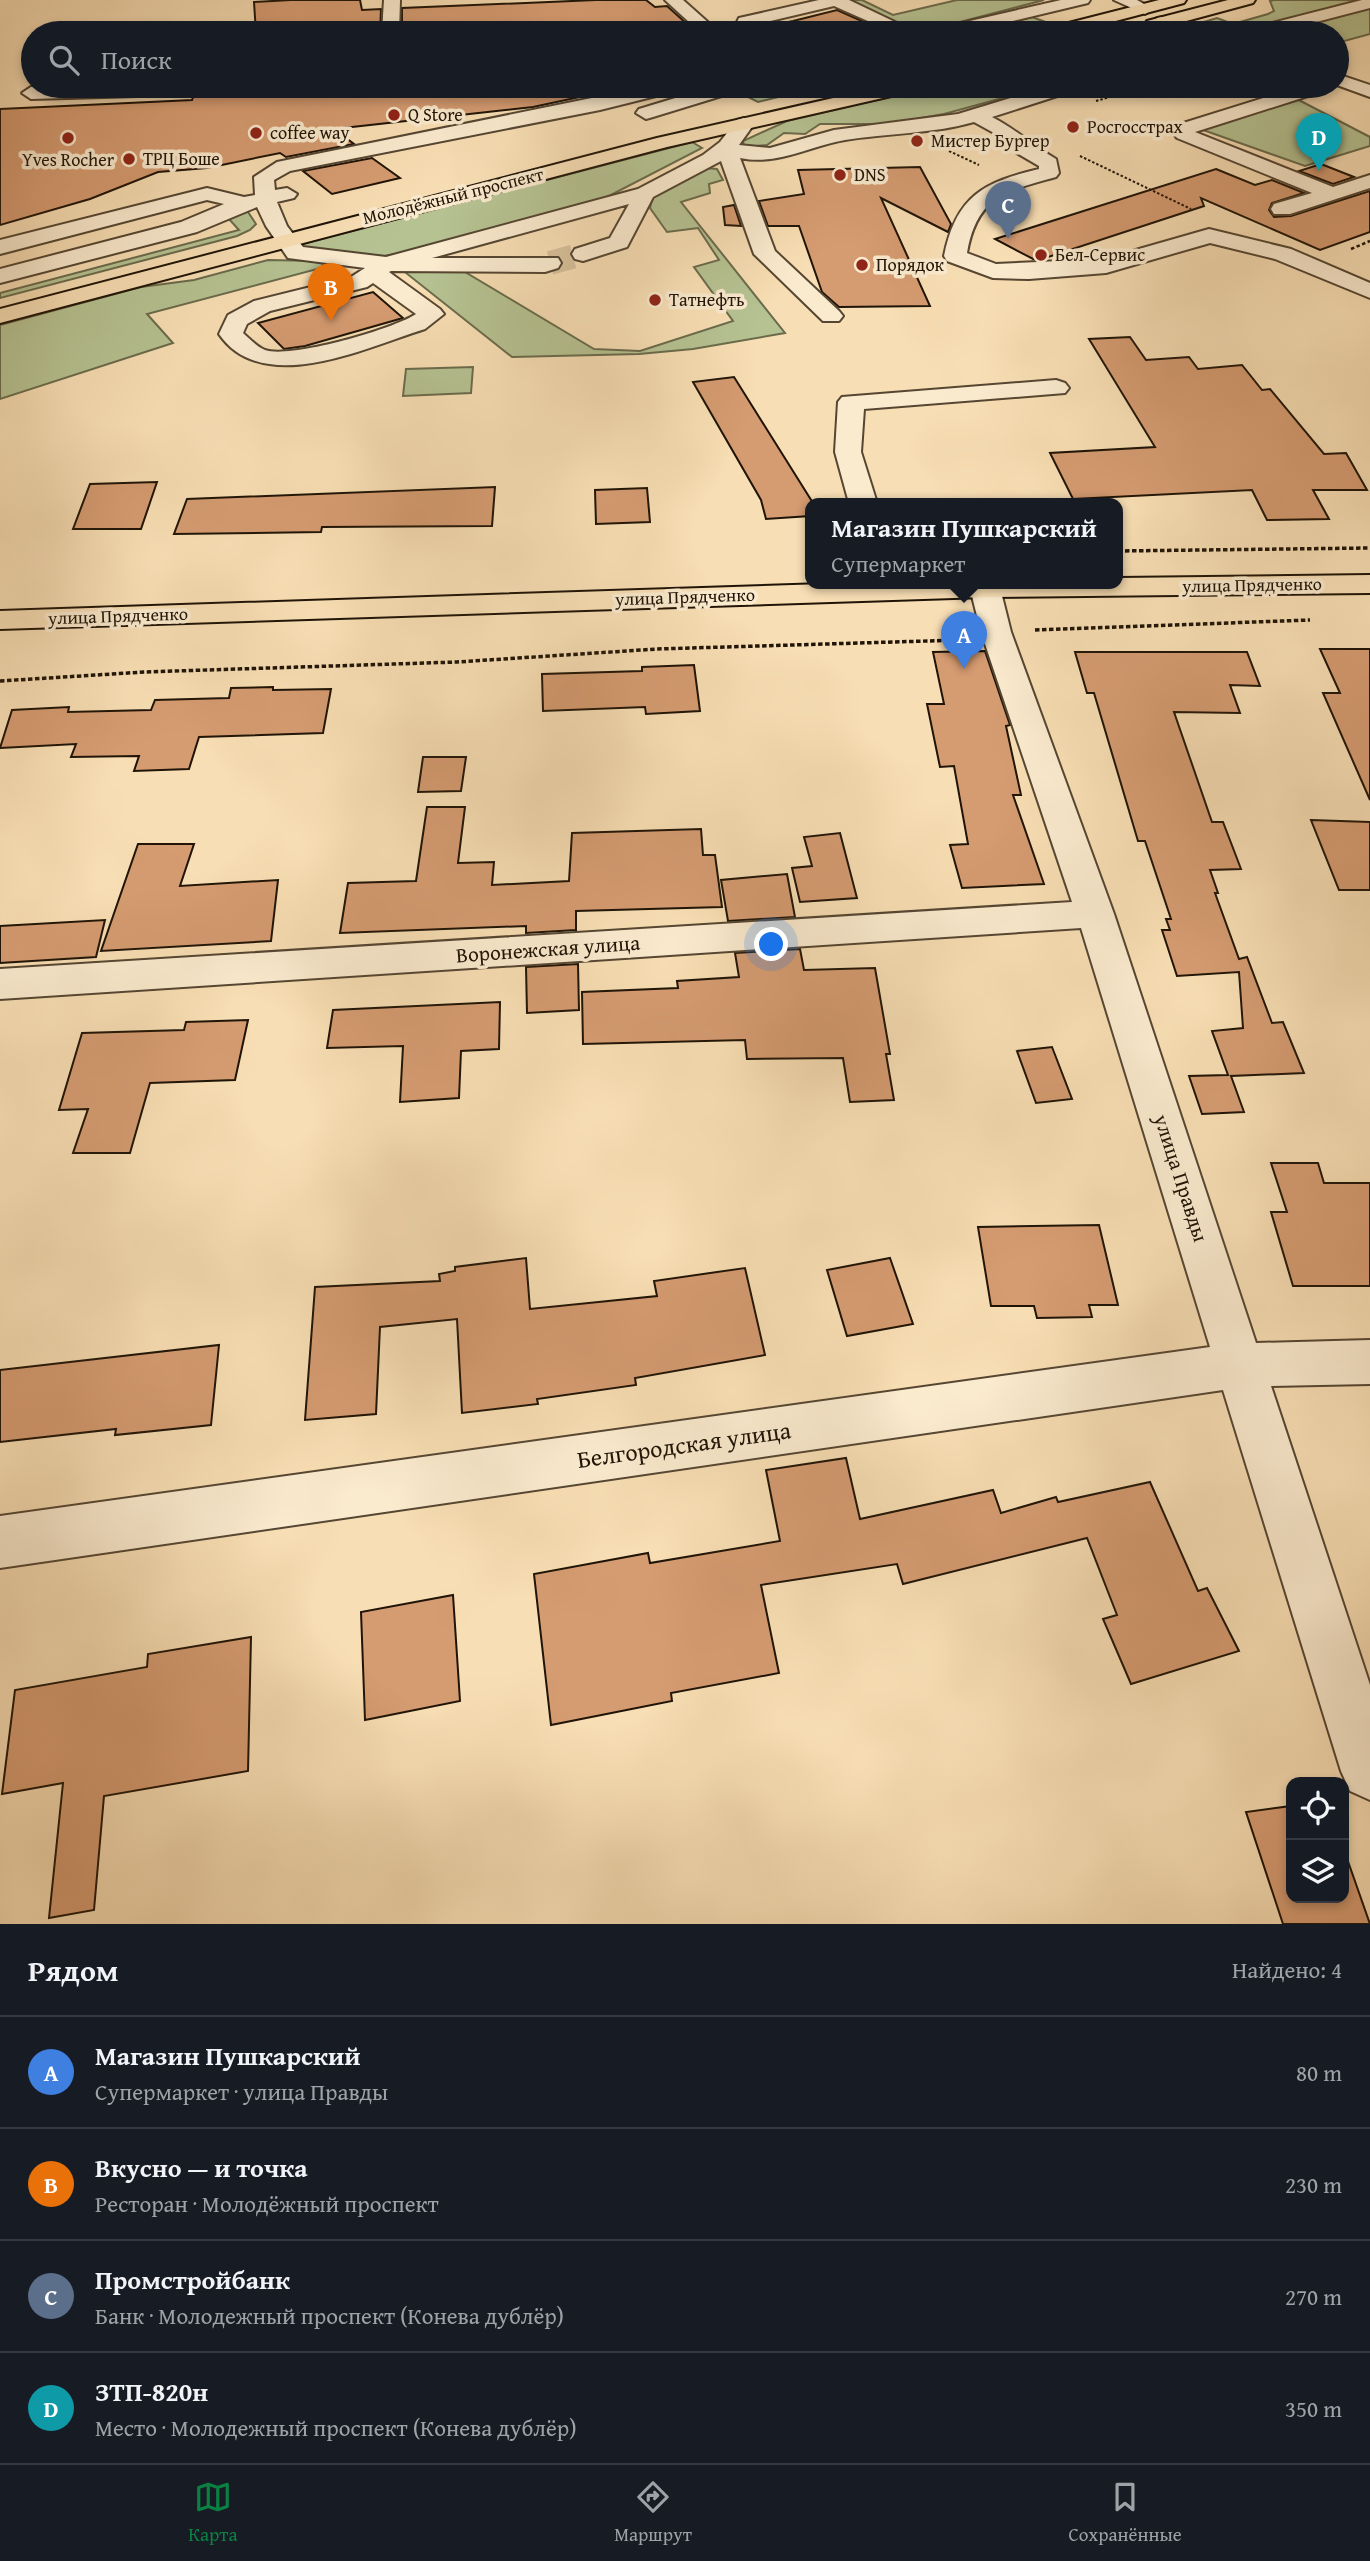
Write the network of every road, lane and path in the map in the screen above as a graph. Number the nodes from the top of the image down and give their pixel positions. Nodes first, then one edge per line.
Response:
1 (392, 0) edge
2 (673, 0) edge
3 (1082, 0) edge
4 (1122, 0) edge
5 (1178, 0) edge
6 (1247, 0) edge
7 (839, 1) edge
8 (1370, 3) edge
9 (1146, 9) junction
10 (391, 21) edge
11 (697, 21) edge
12 (749, 21) edge
13 (883, 21) edge
14 (992, 21) edge
15 (1098, 21) edge
16 (1162, 21) edge
17 (1167, 21) edge
18 (1301, 21) edge
19 (1349, 85) edge
20 (1370, 91) edge
21 (21, 92) edge
22 (10, 94) dead end
23 (624, 98) edge
24 (696, 98) edge
25 (798, 98) edge
26 (857, 98) edge
27 (1025, 98) edge
28 (1108, 98) edge
29 (1281, 98) edge
30 (1087, 104) dead end
31 (977, 116) junction
32 (625, 120) dead end
33 (744, 124) junction
34 (726, 147) junction
35 (939, 147) dead end
36 (1072, 152) dead end
37 (1370, 181) edge
38 (1018, 182) junction
39 (1143, 184) dead end
40 (306, 188) dead end
41 (645, 193) junction
42 (1332, 194) junction
43 (254, 202) junction
44 (1282, 209) dead end
45 (282, 235) junction
46 (0, 247) edge
47 (583, 254) tunnel mouth
48 (550, 264) tunnel mouth
49 (381, 269) junction
50 (0, 276) edge
51 (1370, 291) edge
52 (0, 303) edge
53 (0, 316) edge
54 (831, 316) dead end
55 (1056, 388) dead end
56 (862, 498) edge
57 (1370, 548) edge
58 (1123, 551) edge
59 (1370, 584) edge
60 (1123, 587) edge
61 (837, 589) edge
62 (985, 589) edge
63 (0, 620) edge
64 (1315, 620) dead end
65 (996, 632) junction
66 (0, 681) edge
67 (1095, 914) junction
68 (0, 984) edge
69 (1370, 1362) edge
70 (1242, 1365) junction
71 (0, 1542) edge
72 (1370, 1771) edge

1 - 10 street
2 - 11 street
3 - 14 street
4 - 9 street
5 - 9 main road
6 - 17 main road
7 - 12 street
7 - 13 street
8 - 18 street
9 - 15 main road
9 - 16 main road
19 - 20 street
21 - 22 street
23 - 43 street
24 - 32 street
25 - 45 main road, Молодёжный проспект
26 - 33 main road, Молодёжный проспект
27 - 31 street
28 - 30 path
29 - 42 street
31 - 34 street
31 - 38 street
33 - 34 street
33 - 45 main road, Молодёжный проспект
34 - 41 street
34 - 54 street
35 - 38 path
36 - 39 path
37 - 42 street
38 - 51 street
40 - 43 street
41 - 47 street
41 - 49 street
42 - 44 street
43 - 45 street
43 - 46 street
43 - 50 street
45 - 49 street
45 - 52 main road, Молодёжный проспект
45 - 53 main road, Молодёжный проспект
48 - 49 street
49 - 49 street
55 - 56 street
57 - 58 path
59 - 60 main road, улица Прядченко
61 - 63 main road, улица Прядченко
62 - 65 street, улица Правды
64 - 65 path
65 - 66 path
65 - 67 street, улица Правды
67 - 68 street, Воронежская улица
67 - 70 street, улица Правды
69 - 70 street, Белгородская улица
70 - 71 street, Белгородская улица
70 - 72 street, улица Правды

